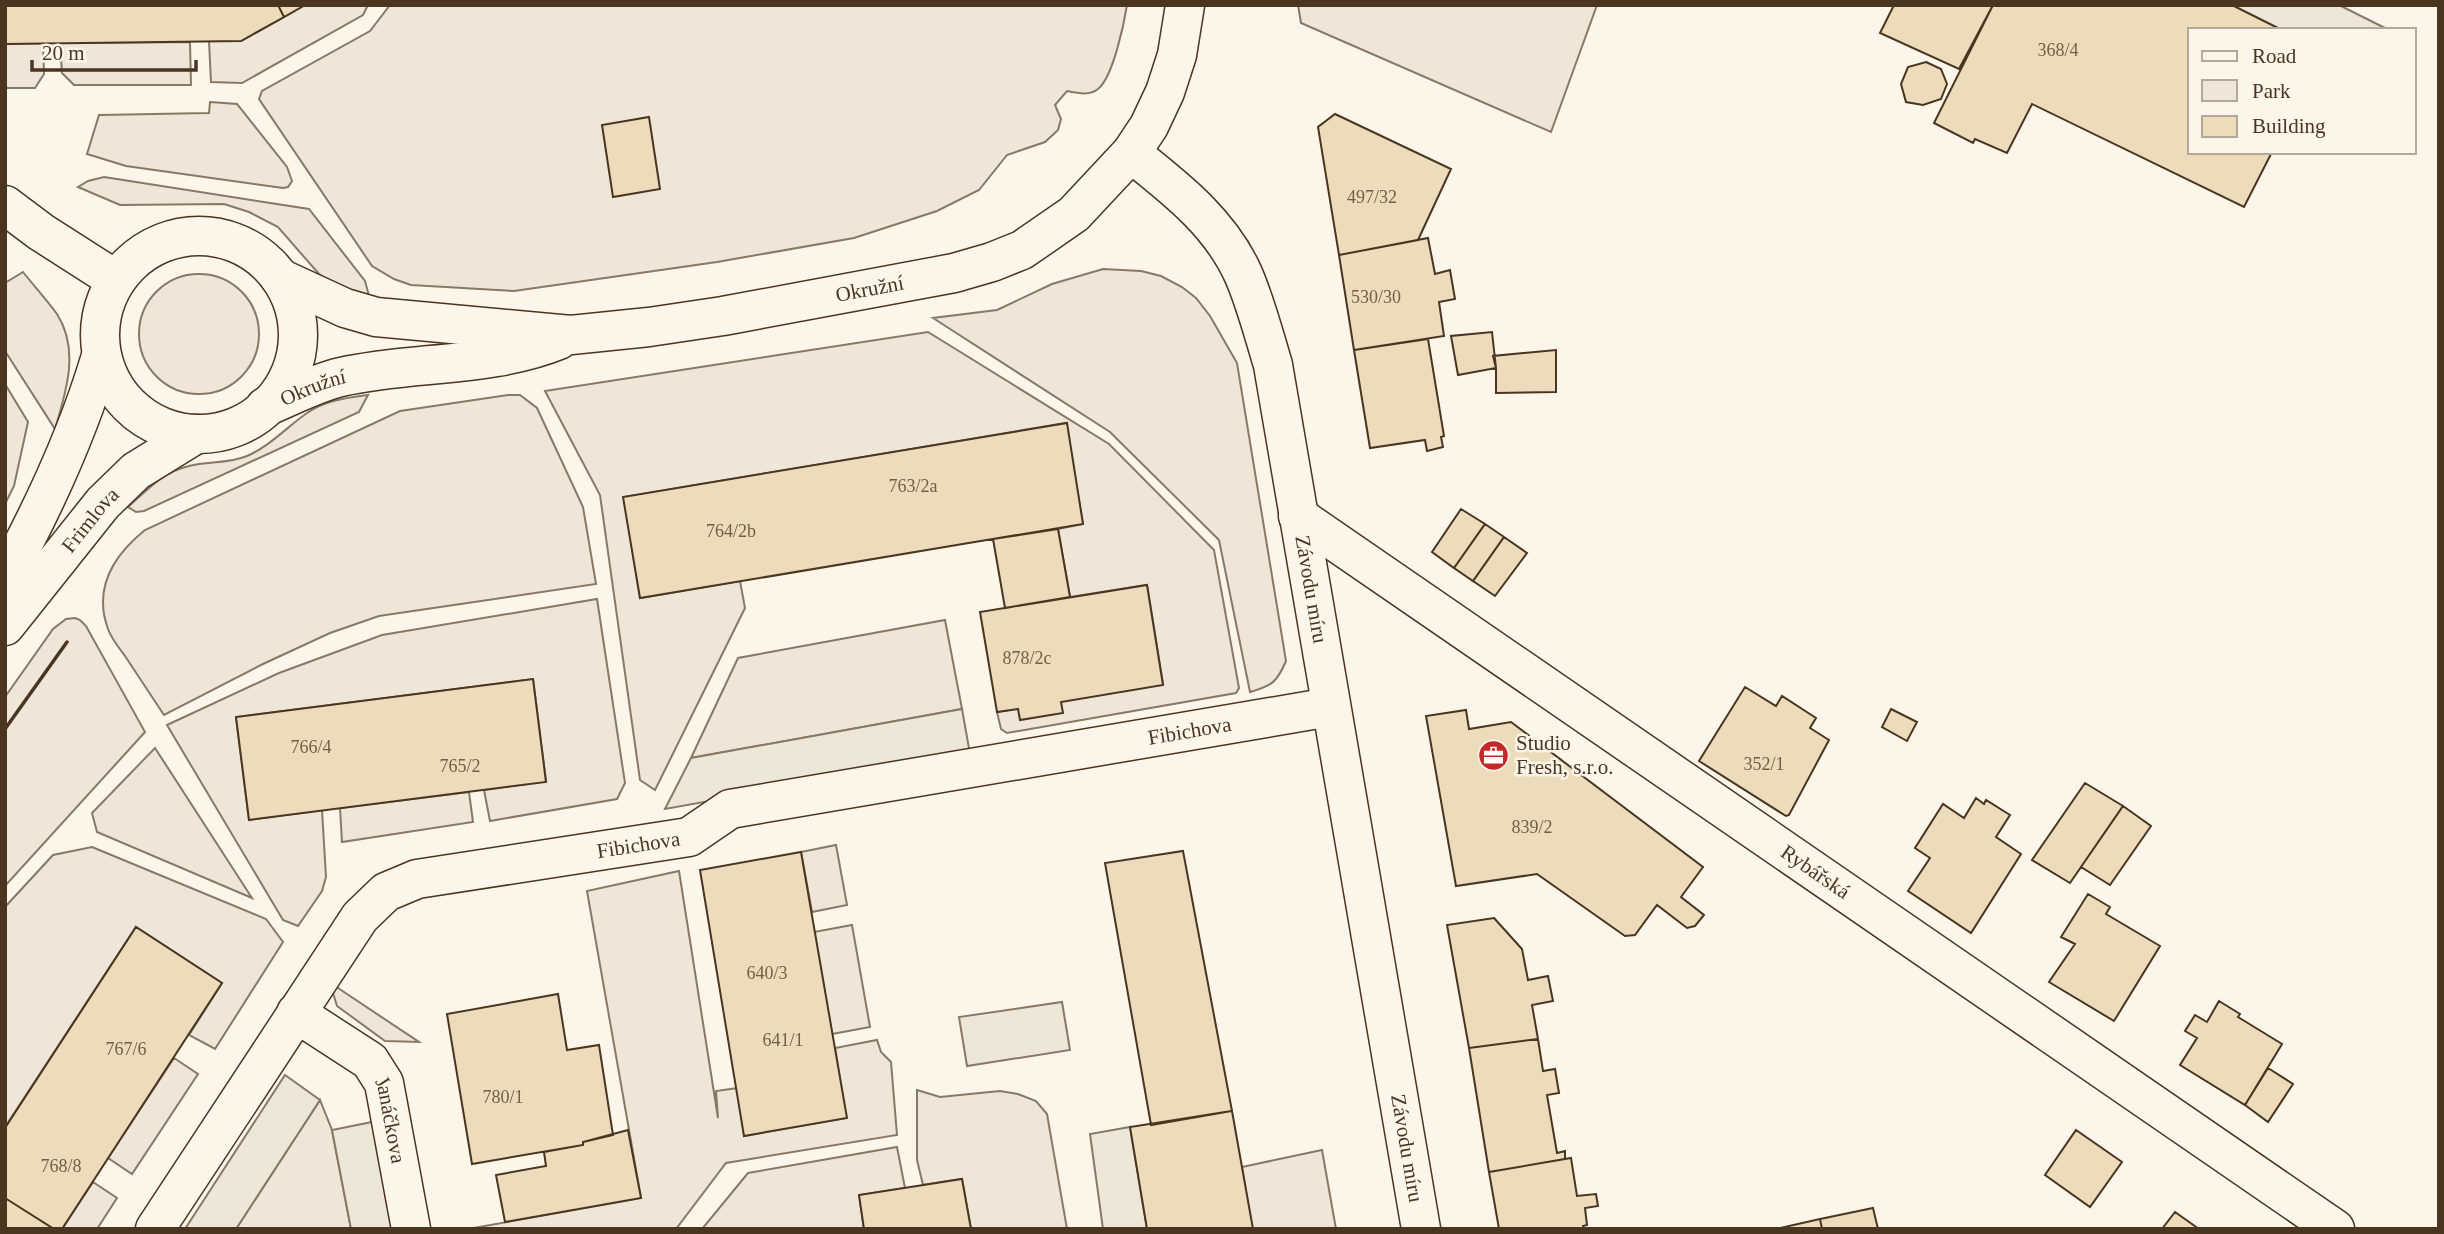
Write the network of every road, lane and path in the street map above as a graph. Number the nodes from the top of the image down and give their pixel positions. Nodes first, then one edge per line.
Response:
1 (1185, 5) edge
2 (1131, 153) junction
3 (5, 205) edge
4 (280, 278) junction
5 (116, 280) junction
6 (570, 335) junction
7 (101, 356) junction
8 (265, 407) junction
9 (196, 434) junction
10 (1298, 516) junction
11 (5, 578) edge
12 (5, 626) edge
13 (1331, 707) junction
14 (296, 1013) junction
15 (155, 1229) edge
16 (411, 1229) edge
17 (1421, 1229) edge
18 (2335, 1229) edge

1 - 2 street
2 - 6 street, Okružní
2 - 10 street, Závodu míru
3 - 5 street
4 - 5 street, Okružní
4 - 6 street, Okružní
4 - 8 street, Okružní
5 - 7 street, Okružní
6 - 8 street, Okružní
7 - 9 street, Okružní
7 - 11 street, Frimlova
8 - 9 street, Okružní
9 - 12 street, Frimlova
10 - 13 street, Závodu míru
10 - 18 street, Rybářská
13 - 14 street, Fibichova
13 - 17 street, Závodu míru
14 - 15 street, Fibichova
14 - 16 street, Janáčkova

